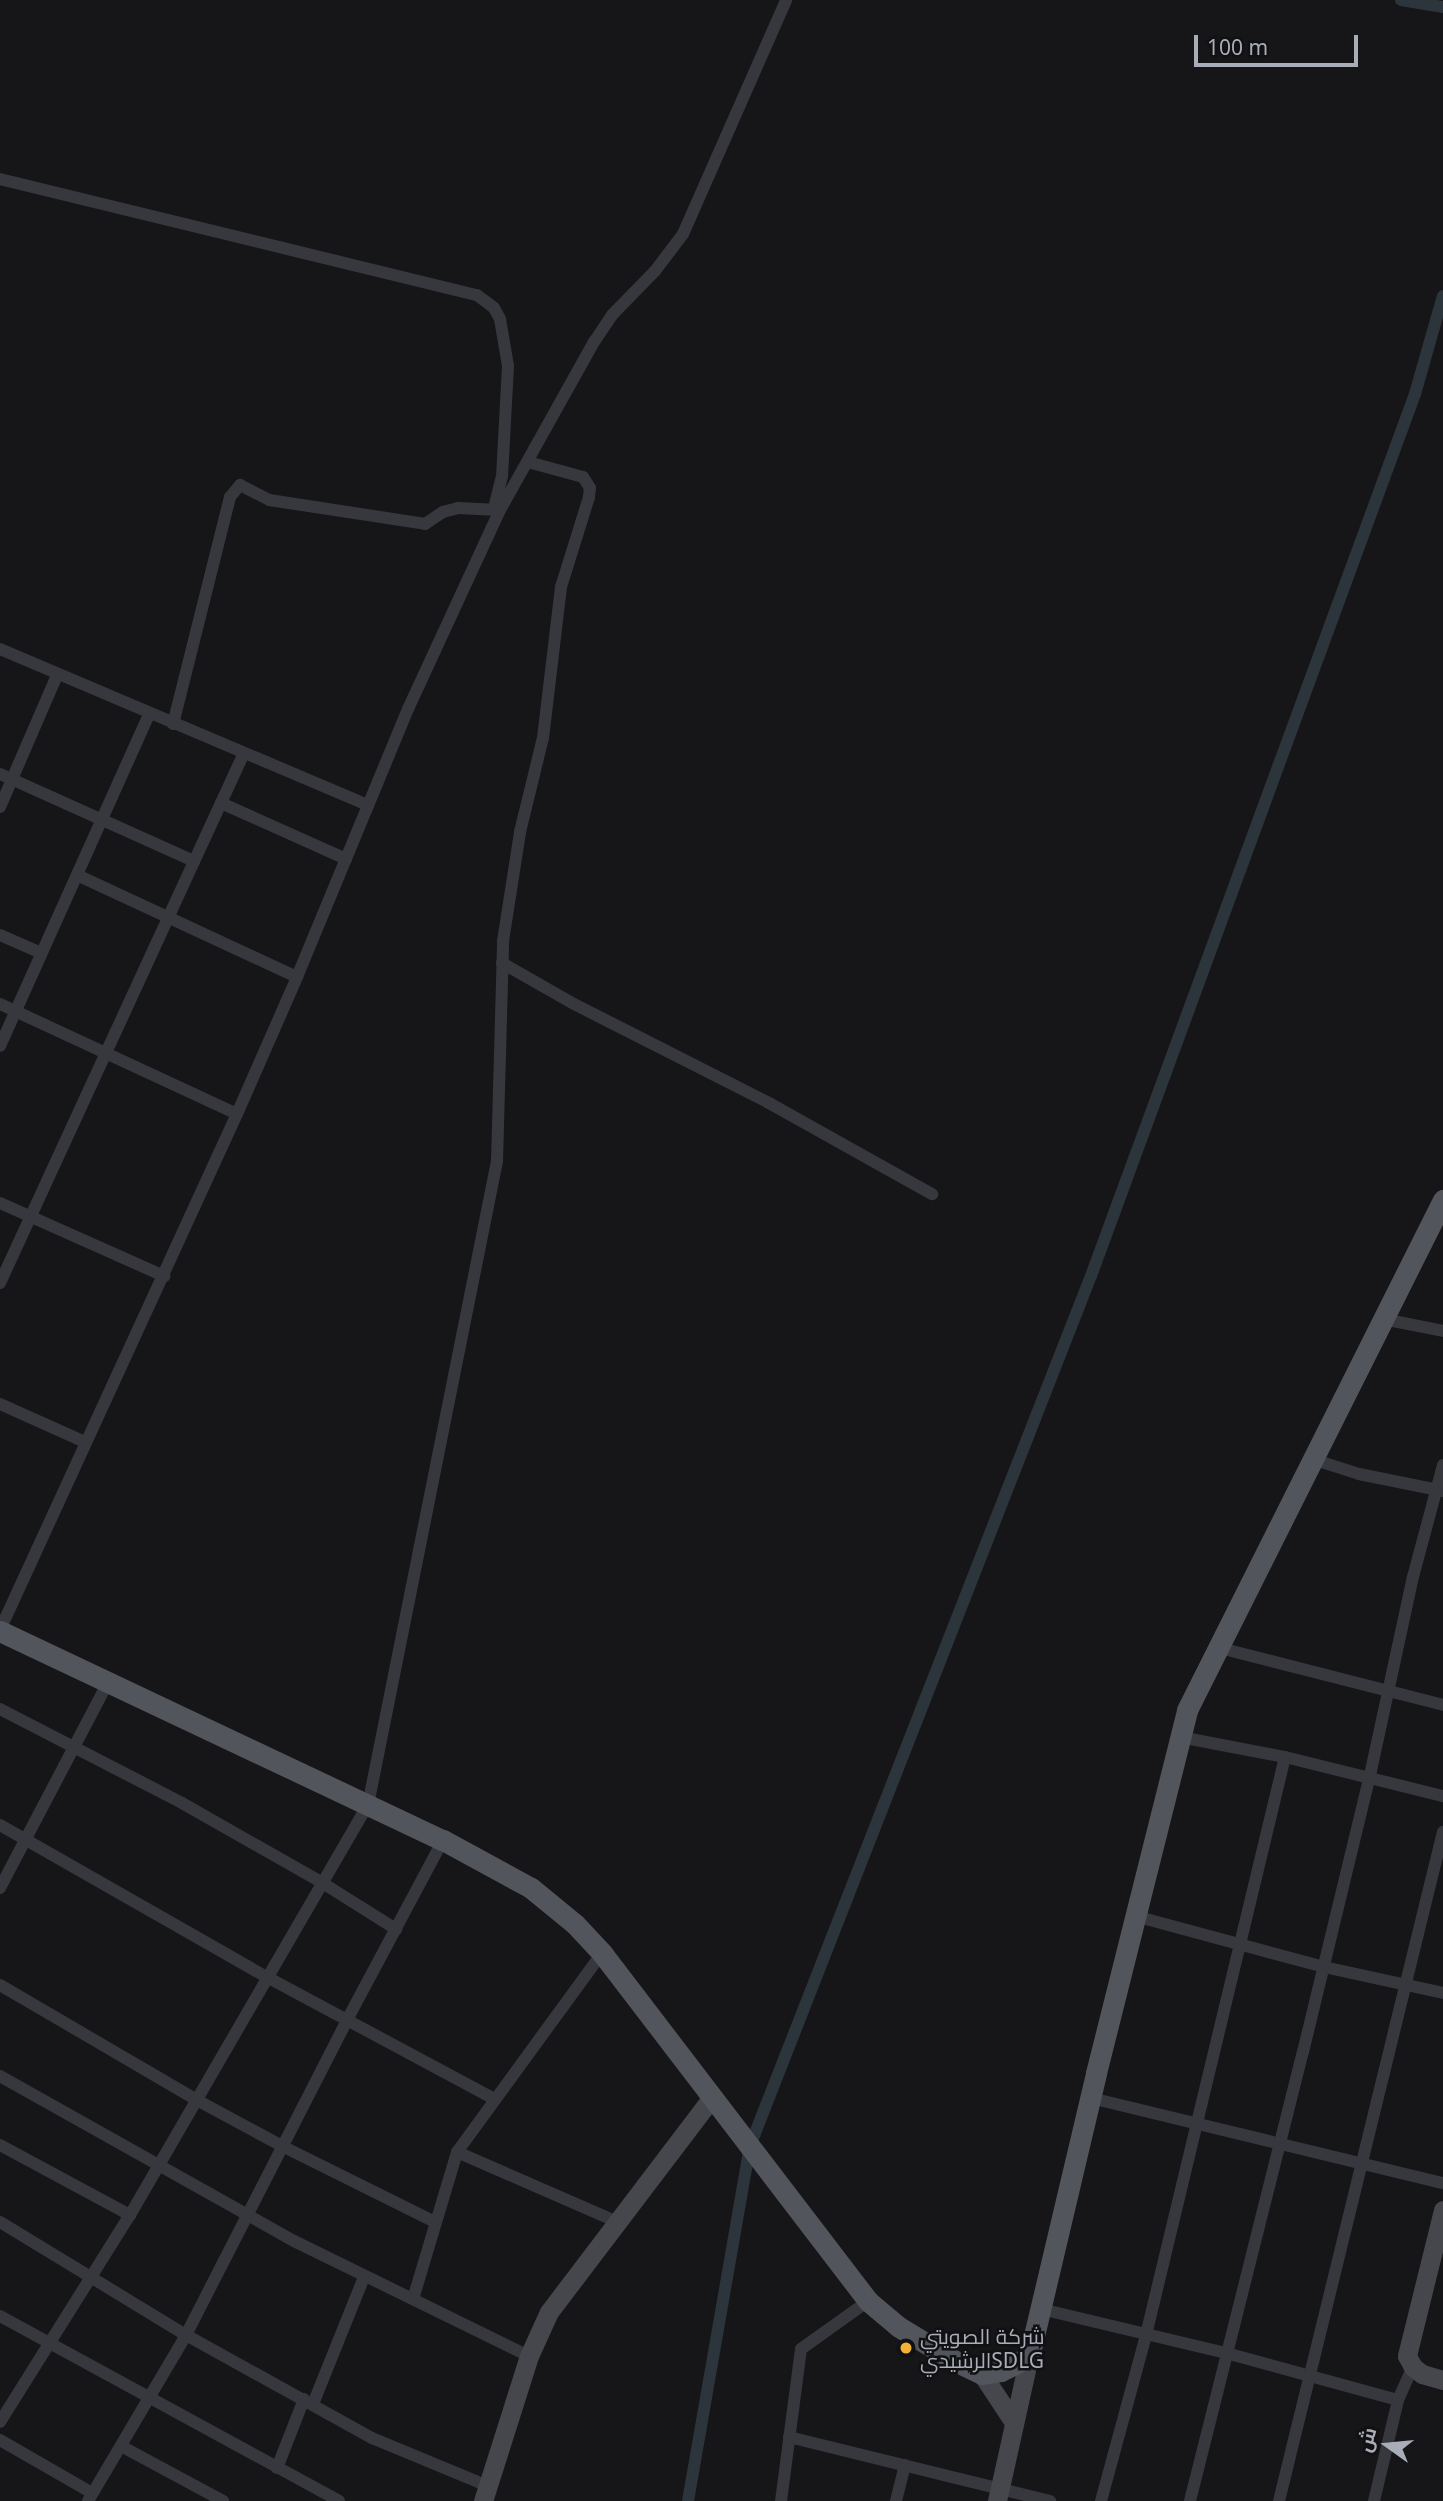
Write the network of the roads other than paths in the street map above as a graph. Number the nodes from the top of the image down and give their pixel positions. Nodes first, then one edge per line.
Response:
1 (786, 0) edge
2 (0, 179) edge
3 (528, 462) junction
4 (497, 510) junction
5 (0, 649) edge
6 (57, 675) junction
7 (149, 714) junction
8 (173, 724) junction
9 (244, 753) junction
10 (6, 777) edge
11 (221, 803) junction
12 (368, 805) junction
13 (0, 807) edge
14 (102, 820) junction
15 (346, 859) junction
16 (194, 861) junction
17 (77, 875) junction
18 (170, 918) junction
19 (0, 935) edge
20 (41, 953) junction
21 (502, 963) junction
22 (298, 977) junction
23 (0, 1004) edge
24 (15, 1010) junction
25 (0, 1046) edge
26 (106, 1053) junction
27 (237, 1114) junction
28 (932, 1194) dead end
29 (1443, 1200) edge
30 (0, 1203) edge
31 (31, 1218) junction
32 (164, 1276) junction
33 (0, 1283) edge
34 (1383, 1319) junction
35 (1443, 1331) edge
36 (0, 1404) edge
37 (85, 1442) junction
38 (1312, 1459) junction
39 (1443, 1465) edge
40 (1440, 1490) edge
41 (0, 1630) edge
42 (1216, 1647) junction
43 (107, 1684) junction
44 (1388, 1691) junction
45 (1443, 1705) edge
46 (0, 1709) edge
47 (1180, 1737) junction
48 (74, 1749) junction
49 (1284, 1757) junction
50 (1369, 1780) junction
51 (1443, 1796) edge
52 (368, 1805) junction
53 (0, 1825) edge
54 (1443, 1832) edge
55 (24, 1840) junction
56 (443, 1840) junction
57 (321, 1882) junction
58 (0, 1888) edge
59 (1135, 1916) junction
60 (396, 1929) junction
61 (1241, 1945) junction
62 (602, 1952) junction
63 (1324, 1967) junction
64 (265, 1976) junction
65 (0, 1985) edge
66 (1406, 1986) junction
67 (1443, 1993) edge
68 (347, 2020) junction
69 (0, 2076) edge
70 (712, 2097) junction
71 (492, 2098) junction
72 (1091, 2098) junction
73 (195, 2099) junction
74 (1196, 2125) junction
75 (1279, 2143) junction
76 (0, 2145) edge
77 (282, 2146) junction
78 (457, 2152) junction
79 (1362, 2162) junction
80 (157, 2164) junction
81 (1443, 2183) edge
82 (1443, 2210) edge
83 (130, 2215) junction
84 (249, 2216) junction
85 (615, 2221) junction
86 (0, 2222) edge
87 (435, 2222) junction
88 (90, 2277) junction
89 (364, 2277) junction
90 (414, 2299) junction
91 (868, 2301) junction
92 (1041, 2309) junction
93 (0, 2316) edge
94 (186, 2334) junction
95 (1146, 2335) junction
96 (49, 2343) junction
97 (1226, 2353) junction
98 (529, 2356) junction
99 (1028, 2357) junction
100 (1413, 2367) junction
101 (982, 2374) junction
102 (1310, 2377) junction
103 (1443, 2380) edge
104 (149, 2397) junction
105 (1398, 2400) junction
106 (309, 2401) junction
107 (1013, 2421) junction
108 (0, 2422) edge
109 (789, 2437) junction
110 (0, 2440) edge
111 (121, 2446) junction
112 (905, 2465) junction
113 (277, 2468) junction
114 (486, 2493) edge
115 (999, 2495) edge
116 (90, 2497) edge
117 (223, 2501) edge
118 (340, 2501) edge
119 (781, 2501) edge
120 (896, 2501) edge
121 (1050, 2501) edge
122 (1101, 2501) edge
123 (1190, 2501) edge
124 (1279, 2501) edge
125 (1374, 2501) edge

1 - 3 street
2 - 4 street
3 - 4 street
3 - 21 street
4 - 8 street
4 - 12 street
5 - 6 street
6 - 7 street
6 - 10 street
7 - 8 street
7 - 14 street
8 - 9 street
9 - 11 street
9 - 12 street
10 - 13 street
10 - 14 street
11 - 15 street
11 - 16 street
12 - 15 street
14 - 16 street
14 - 17 street
15 - 22 street
16 - 18 street
17 - 18 street
17 - 20 street
18 - 22 street
18 - 26 street
19 - 20 street
20 - 24 street
21 - 28 street
21 - 52 street
22 - 27 street
23 - 24 street
24 - 25 street
24 - 26 street
26 - 27 street
26 - 31 street
27 - 32 street
29 - 34 main road
30 - 31 street
31 - 32 street
31 - 33 street
32 - 37 street
34 - 35 street
34 - 38 main road
36 - 37 street
37 - 41 street
38 - 40 street
38 - 42 main road
39 - 40 street
40 - 44 street
41 - 43 main road
42 - 44 street
42 - 47 main road
43 - 48 street
43 - 52 main road
44 - 45 street
44 - 50 street
46 - 48 street
47 - 49 street
47 - 59 main road
48 - 55 street
48 - 57 street
49 - 50 street
49 - 61 street
50 - 51 street
50 - 63 street
52 - 56 main road
52 - 57 street
53 - 55 street
54 - 66 street
55 - 58 street
55 - 64 street
56 - 60 street
56 - 62 main road
57 - 60 street
57 - 64 street
59 - 61 street
59 - 72 main road
60 - 68 street
61 - 63 street
61 - 74 street
62 - 70 main road
62 - 71 street
63 - 66 street
63 - 75 street
64 - 68 street
64 - 73 street
65 - 73 street
66 - 67 street
66 - 79 street
68 - 71 street
68 - 77 street
69 - 80 street
70 - 85 street
70 - 91 main road
71 - 78 street
72 - 74 street
72 - 92 main road
73 - 77 street
73 - 80 street
74 - 75 street
74 - 95 street
75 - 79 street
75 - 97 street
76 - 83 street
77 - 84 street
77 - 87 street
78 - 85 street
78 - 87 street
79 - 81 street
79 - 102 street
80 - 83 street
80 - 84 street
82 - 100 street
83 - 88 street
84 - 89 street
84 - 94 street
85 - 98 street
86 - 88 street
87 - 90 street
88 - 94 street
88 - 96 street
89 - 90 street
89 - 106 street
90 - 98 street
91 - 101 main road
91 - 109 street
92 - 95 street
92 - 99 main road
93 - 96 street
94 - 104 street
94 - 106 street
95 - 97 street
95 - 122 street
96 - 104 street
96 - 108 street
97 - 102 street
97 - 123 street
98 - 114 street
99 - 101 main road
99 - 107 street
100 - 103 street
100 - 105 street
101 - 107 street
102 - 105 street
102 - 124 street
104 - 111 street
104 - 113 street
105 - 125 street
106 - 113 street
106 - 114 street
107 - 115 street
109 - 112 street
109 - 119 street
110 - 116 street
111 - 116 street
111 - 117 street
112 - 115 street
112 - 120 street
113 - 118 street
115 - 121 street

